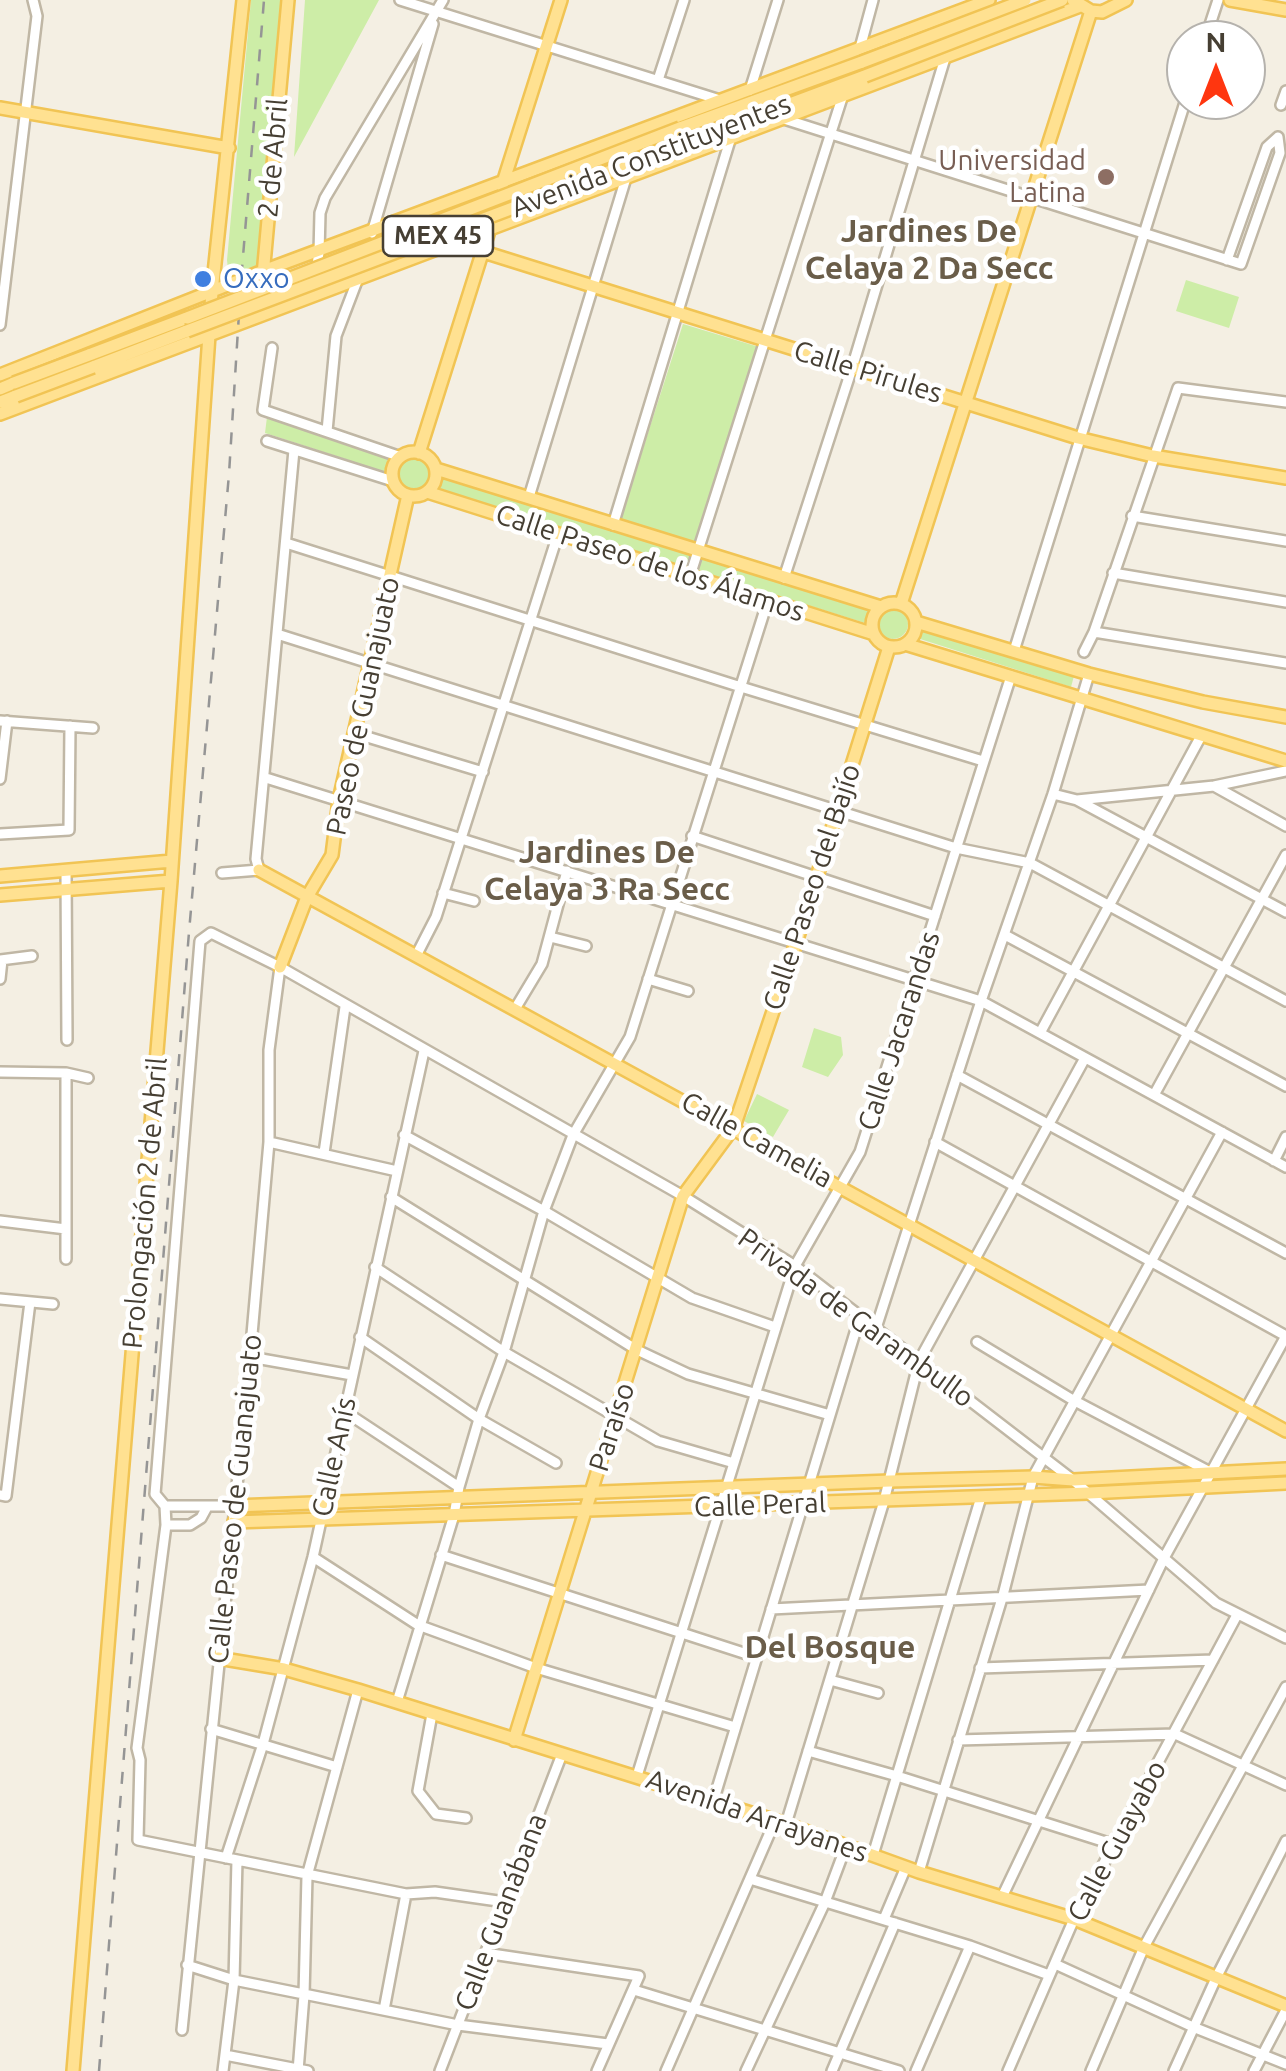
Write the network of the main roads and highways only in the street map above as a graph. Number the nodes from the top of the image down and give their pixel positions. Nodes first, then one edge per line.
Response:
1 (243, 0) edge
2 (288, 0) edge
3 (561, 0) edge
4 (989, 0) edge
5 (1022, 0) edge
6 (1062, 0) edge
7 (1126, 0) edge
8 (1230, 0) edge
9 (966, 4) edge
10 (1081, 6) edge
11 (1286, 10) edge
12 (817, 65) junction
13 (863, 69) junction
14 (836, 100) junction
15 (721, 107) junction
16 (0, 108) edge
17 (728, 133) junction
18 (228, 148) junction
19 (513, 172) junction
20 (504, 182) junction
21 (489, 230) junction
22 (458, 242) junction
23 (482, 251) junction
24 (263, 272) junction
25 (212, 292) junction
26 (262, 316) junction
27 (187, 324) junction
28 (209, 335) junction
29 (14, 386) edge
30 (0, 389) edge
31 (0, 402) edge
32 (965, 402) junction
33 (0, 414) edge
34 (420, 453) junction
35 (436, 470) junction
36 (1286, 478) edge
37 (427, 492) junction
38 (408, 495) junction
39 (901, 604) junction
40 (881, 608) junction
41 (916, 622) junction
42 (874, 634) junction
43 (905, 644) junction
44 (889, 646) junction
45 (1286, 717) edge
46 (1286, 761) edge
47 (172, 862) junction
48 (259, 870) road end
49 (0, 876) edge
50 (171, 881) junction
51 (0, 895) edge
52 (308, 897) junction
53 (280, 967) road end
54 (734, 1127) junction
55 (1286, 1431) edge
56 (1286, 1470) edge
57 (1286, 1483) edge
58 (591, 1493) junction
59 (234, 1506) road end
60 (584, 1512) junction
61 (234, 1522) road end
62 (218, 1658) road end
63 (514, 1740) junction
64 (1286, 2008) edge
65 (73, 2071) edge

1 - 18 main road, Prolongación 2 de Abril
2 - 24 main road, 2 de Abril
3 - 19 main road
4 - 9 main road
5 - 13 main road, Avenida Constituyentes / MEX 45, bridge
6 - 13 main road, Avenida Constituyentes / MEX 45, bridge
7 - 10 main road
8 - 11 main road
9 - 12 main road
10 - 14 main road
10 - 32 main road
12 - 15 main road
12 - 15 main road
13 - 15 main road, Avenida Constituyentes / MEX 45
13 - 17 main road, Avenida Constituyentes / MEX 45
14 - 17 main road
14 - 17 main road
15 - 19 main road
15 - 27 main road, Avenida Constituyentes / MEX 45, bridge
16 - 18 main road
17 - 21 main road
17 - 27 main road, Avenida Constituyentes / MEX 45, bridge
18 - 25 main road, Prolongación 2 de Abril
19 - 20 main road
20 - 21 main road
20 - 24 main road
21 - 22 main road
21 - 23 main road
22 - 23 main road, Calle Pirules
22 - 26 main road
23 - 32 main road, Calle Pirules
23 - 34 main road
24 - 25 main road
24 - 26 main road, 2 de Abril
25 - 28 main road, Prolongación 2 de Abril
25 - 29 main road
26 - 28 main road
27 - 29 main road, Avenida Constituyentes / MEX 45, bridge
28 - 29 main road
28 - 47 main road, Prolongación 2 de Abril
29 - 30 main road, MEX 45
29 - 31 main road, MEX 45
29 - 33 main road
32 - 36 main road, Calle Pirules
32 - 39 main road
34 - 35 main road
34 - 38 main road
35 - 37 main road
35 - 40 main road, Calle Paseo de los Álamos
37 - 38 main road
37 - 42 main road, Calle Paseo de los Álamos
38 - 52 main road, Paseo de Guanajuato
39 - 40 main road
39 - 41 main road
40 - 42 main road
41 - 43 main road
41 - 45 main road
42 - 44 main road
43 - 44 main road
43 - 46 main road
44 - 54 main road, Calle Paseo del Bajío
47 - 49 main road
47 - 50 main road, Prolongación 2 de Abril
48 - 52 main road, Calle Camelia
50 - 51 main road
50 - 65 main road, Prolongación 2 de Abril
52 - 53 main road, Paseo de Guanajuato
52 - 54 main road, Calle Camelia
54 - 55 main road, Calle Camelia
54 - 58 main road, Paraíso
56 - 58 main road, Calle Peral
57 - 60 main road, Calle Peral
58 - 59 main road, Calle Peral
58 - 60 main road, Paraíso
60 - 61 main road, Calle Peral
60 - 63 main road, Paraíso
62 - 63 main road, Avenida Arrayanes
63 - 64 main road, Avenida Arrayanes

